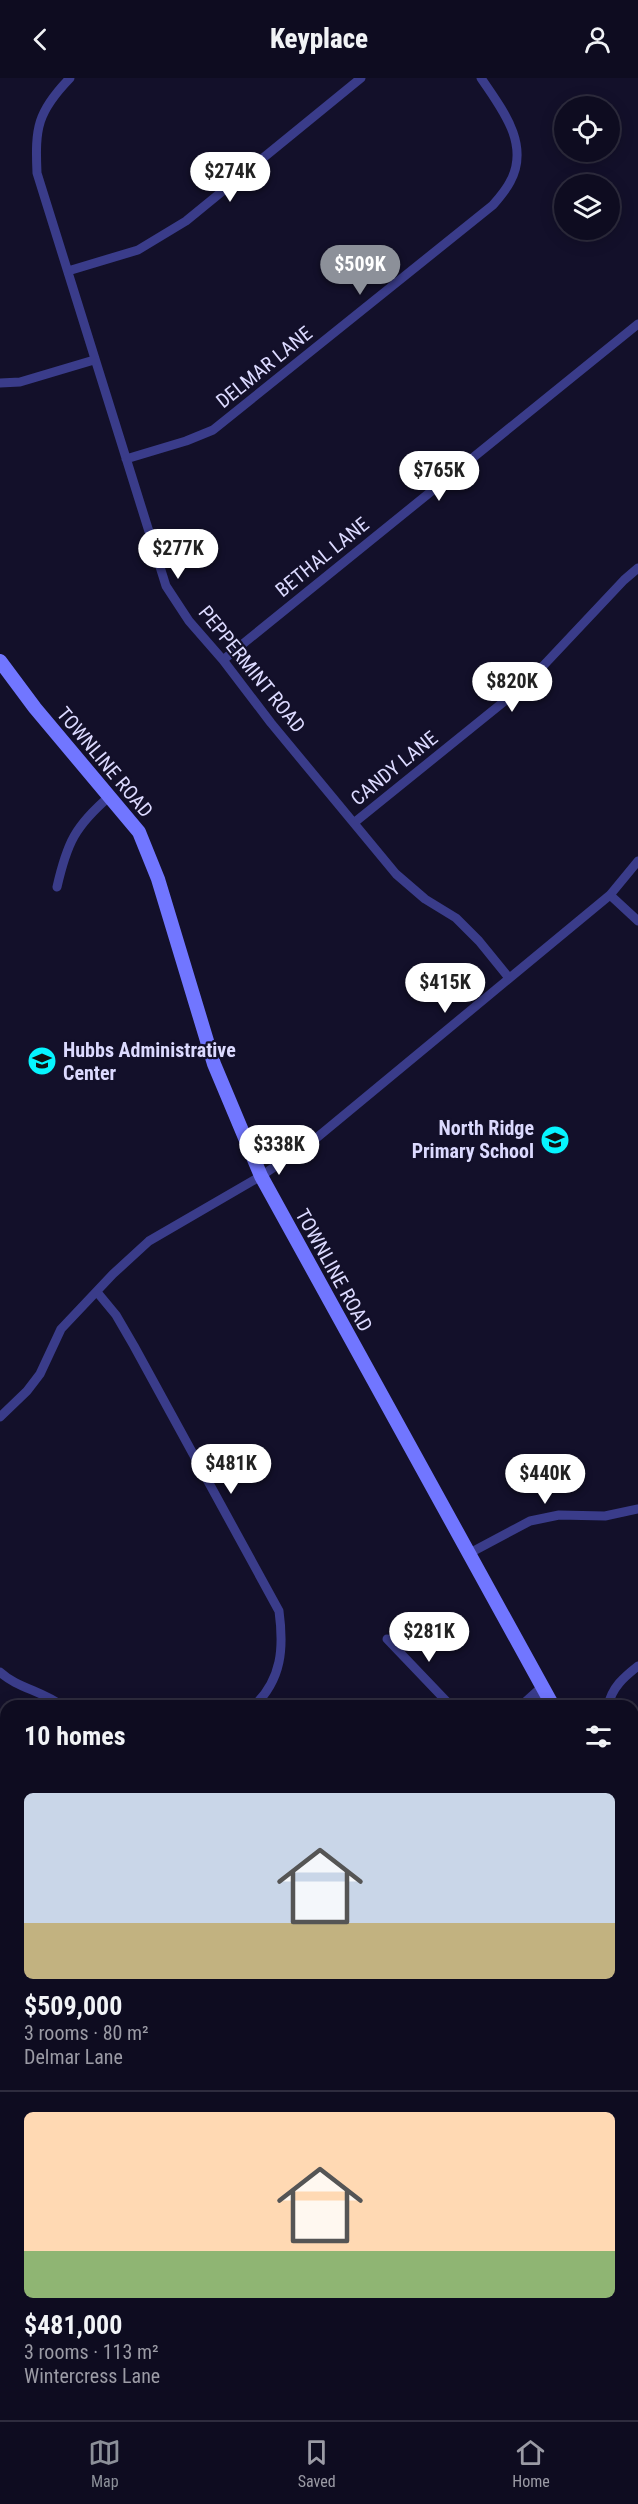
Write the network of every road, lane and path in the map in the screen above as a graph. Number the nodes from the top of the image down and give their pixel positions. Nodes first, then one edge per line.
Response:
1 (70, 78) edge
2 (361, 78) edge
3 (481, 78) edge
4 (68, 271) junction
5 (638, 324) edge
6 (94, 360) junction
7 (0, 383) edge
8 (126, 459) junction
9 (638, 568) edge
10 (224, 660) junction
11 (0, 661) edge
12 (110, 796) junction
13 (355, 822) junction
14 (638, 861) edge
15 (57, 887) dead end
16 (610, 895) junction
17 (638, 921) edge
18 (509, 978) junction
19 (261, 1176) junction
20 (97, 1292) junction
21 (0, 1417) edge
22 (638, 1509) edge
23 (468, 1554) junction
24 (387, 1639) dead end
25 (638, 1666) edge
26 (2, 1679) edge
27 (543, 1688) junction
28 (52, 1700) edge
29 (259, 1700) edge
30 (445, 1700) edge
31 (530, 1700) edge
32 (550, 1700) edge
33 (609, 1700) edge

1 - 4 street, PEPPERMINT ROAD
2 - 4 street
3 - 8 street, DELMAR LANE
4 - 6 street, PEPPERMINT ROAD
5 - 10 street, BETHAL LANE
6 - 7 street
6 - 8 street, PEPPERMINT ROAD
8 - 10 street, PEPPERMINT ROAD
9 - 13 street, CANDY LANE
10 - 13 street, PEPPERMINT ROAD
11 - 12 main road, TOWNLINE ROAD
12 - 15 street
12 - 19 main road, TOWNLINE ROAD
13 - 18 street, PEPPERMINT ROAD
14 - 16 street
16 - 17 street
16 - 18 street
18 - 19 street
19 - 20 street
19 - 23 main road, TOWNLINE ROAD
20 - 21 street
20 - 29 street
22 - 23 street
23 - 27 main road, TOWNLINE ROAD
24 - 30 street
25 - 33 street
26 - 28 street
27 - 31 street
27 - 32 main road, TOWNLINE ROAD

